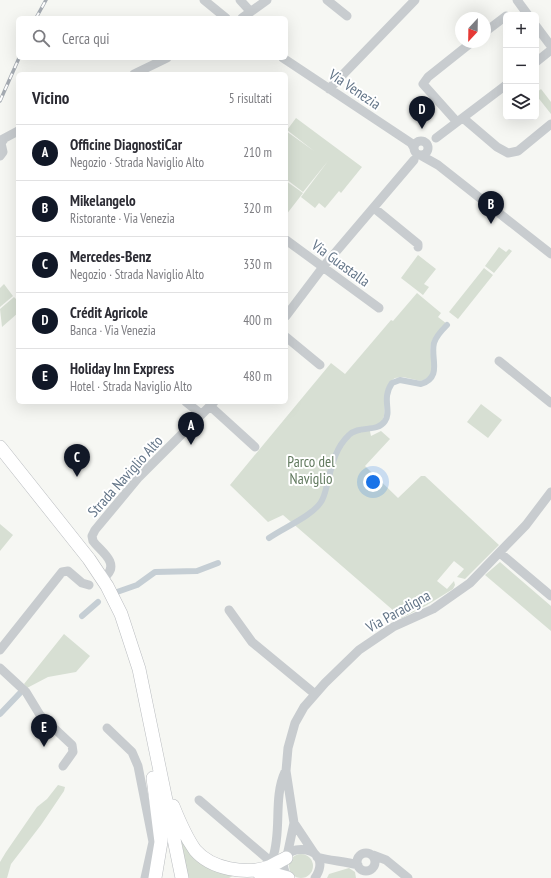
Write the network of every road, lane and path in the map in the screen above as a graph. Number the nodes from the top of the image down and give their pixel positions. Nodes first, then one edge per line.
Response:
1 (204, 0) edge
2 (240, 0) edge
3 (267, 0) edge
4 (327, 0) edge
5 (415, 0) edge
6 (518, 2) edge
7 (250, 11) junction
8 (510, 12) edge
9 (526, 12) edge
10 (224, 16) edge
11 (244, 16) edge
12 (346, 16) dead end
13 (503, 18) edge
14 (491, 27) edge
15 (539, 30) edge
16 (551, 46) edge
17 (464, 48) edge
18 (551, 50) edge
19 (163, 60) edge
20 (286, 60) edge
21 (539, 60) edge
22 (138, 72) edge
23 (503, 87) edge
24 (329, 89) junction
25 (460, 120) junction
26 (551, 124) edge
27 (16, 132) edge
28 (3, 139) edge
29 (419, 149) junction
30 (0, 156) edge
31 (374, 208) junction
32 (288, 241) edge
33 (418, 246) dead end
34 (551, 254) edge
35 (323, 267) junction
36 (379, 308) dead end
37 (288, 313) edge
38 (288, 339) edge
39 (499, 362) dead end
40 (320, 365) dead end
41 (551, 403) edge
42 (188, 404) edge
43 (212, 404) edge
44 (201, 414) junction
45 (0, 447) edge
46 (255, 447) dead end
47 (0, 460) edge
48 (551, 493) edge
49 (500, 553) junction
50 (107, 575) dead end
51 (89, 585) dead end
52 (551, 596) edge
53 (228, 610) dead end
54 (0, 650) edge
55 (0, 668) edge
56 (315, 694) junction
57 (107, 728) dead end
58 (153, 738) junction
59 (63, 766) dead end
60 (286, 771) junction
61 (153, 778) junction
62 (199, 800) dead end
63 (294, 823) junction
64 (361, 854) junction
65 (316, 855) junction
66 (286, 857) junction
67 (336, 862) junction
68 (347, 862) junction
69 (374, 862) junction
70 (358, 866) junction
71 (317, 875) edge
72 (145, 878) edge
73 (155, 878) edge
74 (174, 878) edge
75 (182, 878) edge
76 (235, 878) edge
77 (288, 878) edge
78 (360, 878) edge
79 (366, 878) edge
80 (408, 878) edge

1 - 10 street
2 - 7 street
3 - 7 street
4 - 12 street
5 - 24 street
6 - 8 street
6 - 9 street
7 - 11 street
13 - 14 street
15 - 16 street
17 - 25 street
18 - 21 street
19 - 22 street
20 - 24 street, Via Venezia
23 - 25 street
24 - 29 street, Via Venezia
25 - 26 street
25 - 29 street
27 - 28 street
28 - 30 street
29 - 31 street
29 - 34 street, Via Venezia
31 - 33 street
31 - 35 street
32 - 35 street, Via Guastalla
35 - 36 street, Via Guastalla
35 - 37 street
38 - 40 street
39 - 41 street
42 - 44 street
43 - 44 street, Strada Naviglio Alto
43 - 46 street
44 - 50 street, Strada Naviglio Alto
45 - 58 highway
47 - 61 highway
48 - 49 street, Via Paradigna
49 - 52 street
49 - 56 street, Via Paradigna
51 - 54 street
53 - 56 street
55 - 59 street
56 - 60 street, Via Paradigna
57 - 72 street
58 - 66 highway
58 - 75 highway
60 - 62 street, Via Paradigna
60 - 63 street, Via Paradigna
61 - 73 highway
61 - 74 highway
63 - 65 street, Via Paradigna
63 - 66 street, Via Paradigna
64 - 68 street
64 - 69 street
64 - 70 street
65 - 66 street
65 - 67 street
65 - 71 street, Via Paradigna
66 - 77 street, Via Paradigna
67 - 68 street
67 - 71 street
68 - 70 street
69 - 70 street
69 - 79 street
69 - 80 street
70 - 78 street
76 - 77 highway

